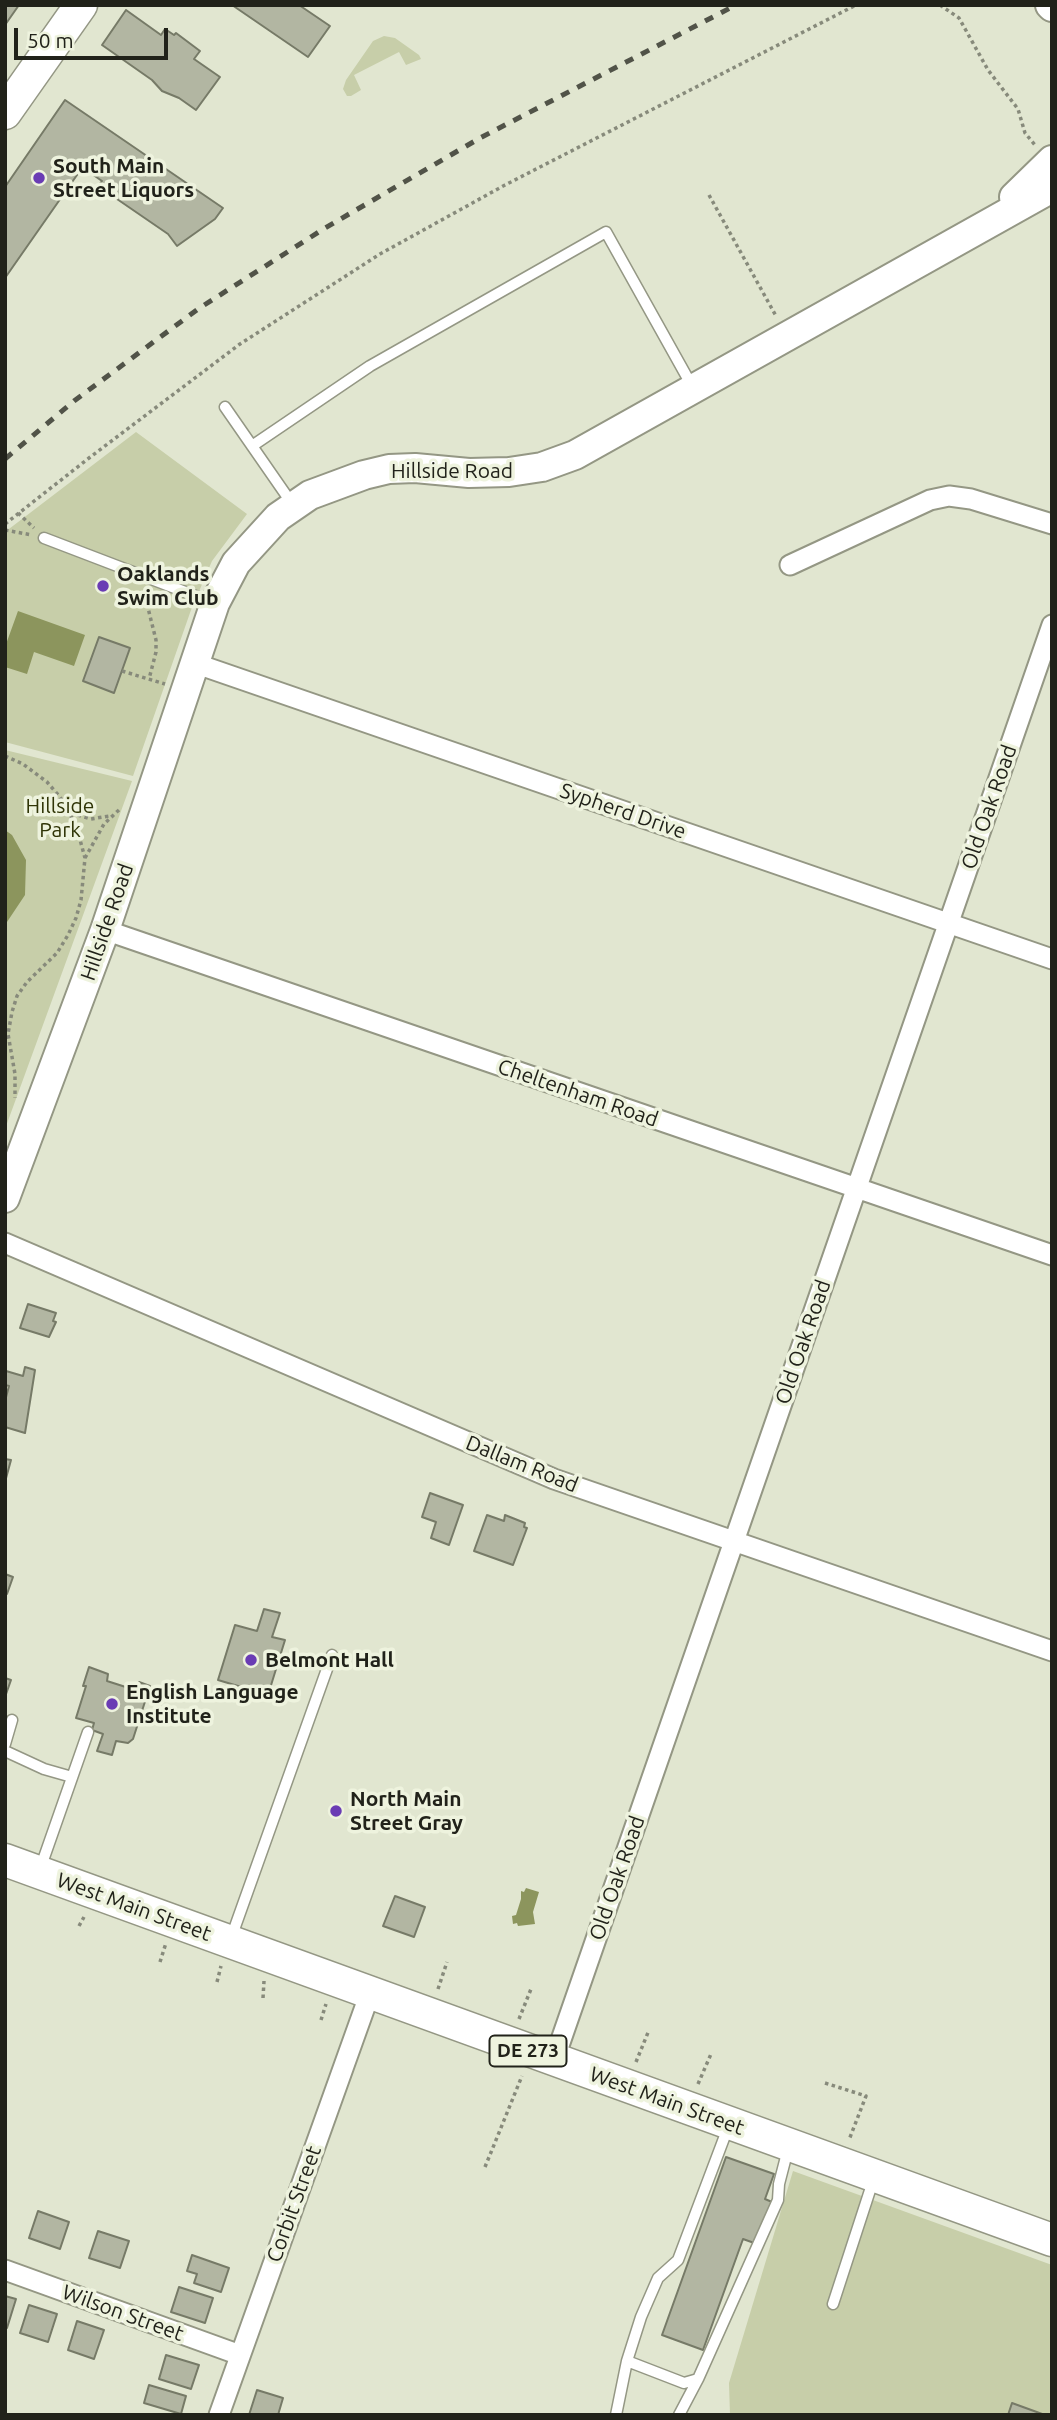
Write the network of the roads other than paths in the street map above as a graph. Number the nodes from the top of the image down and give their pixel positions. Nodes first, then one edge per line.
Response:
1 (81, 5) edge
2 (5, 113) edge
3 (1046, 156) edge
4 (1052, 188) edge
5 (975, 231) junction
6 (694, 389) junction
7 (225, 407) dead end
8 (252, 446) junction
9 (294, 505) junction
10 (1052, 524) edge
11 (44, 538) road end
12 (790, 565) dead end
13 (215, 603) junction
14 (1052, 625) edge
15 (194, 663) junction
16 (948, 923) junction
17 (105, 930) junction
18 (1052, 958) edge
19 (856, 1188) junction
20 (5, 1198) edge
21 (5, 1243) edge
22 (1052, 1255) edge
23 (733, 1541) junction
24 (1052, 1651) edge
25 (332, 1655) dead end
26 (12, 1720) dead end
27 (88, 1732) dead end
28 (5, 1744) edge
29 (5, 1751) edge
30 (72, 1777) junction
31 (5, 1860) edge
32 (39, 1873) junction
33 (226, 1951) junction
34 (370, 1993) junction
35 (554, 2060) junction
36 (730, 2124) junction
37 (789, 2145) junction
38 (875, 2176) junction
39 (1052, 2240) edge
40 (5, 2270) edge
41 (833, 2304) dead end
42 (240, 2355) junction
43 (627, 2361) junction
44 (698, 2379) junction
45 (219, 2415) edge
46 (616, 2415) edge
47 (679, 2415) edge

1 - 2 main road
3 - 5 street
4 - 5 street, Hillside Road
5 - 6 street, Hillside Road
6 - 8 lane
6 - 9 street, Hillside Road
7 - 8 lane
8 - 9 lane
9 - 13 street, Hillside Road
10 - 12 street
11 - 13 lane
13 - 15 street, Hillside Road
14 - 16 street, Old Oak Road
15 - 16 street, Sypherd Drive
15 - 17 street, Hillside Road
16 - 18 street, Sypherd Drive
16 - 19 street, Old Oak Road
17 - 19 street, Cheltenham Road
17 - 20 street, Hillside Road
19 - 22 street, Cheltenham Road
19 - 23 street, Old Oak Road
21 - 23 street, Dallam Road
23 - 24 street, Dallam Road
23 - 35 street, Old Oak Road
25 - 33 lane
26 - 28 lane
27 - 30 lane
29 - 30 lane
30 - 32 lane
31 - 32 main road, West Main Street / DE 273
32 - 33 main road, West Main Street / DE 273
33 - 34 main road, West Main Street / DE 273
34 - 35 main road, West Main Street / DE 273
34 - 42 street, Corbit Street
35 - 36 main road, West Main Street / DE 273
36 - 37 main road, West Main Street / DE 273
36 - 43 lane
37 - 38 main road, West Main Street / DE 273
37 - 44 lane
38 - 39 main road, West Main Street / DE 273
38 - 41 lane
40 - 42 street, Wilson Street
42 - 45 street, Corbit Street
43 - 44 lane
43 - 46 lane
44 - 47 lane

